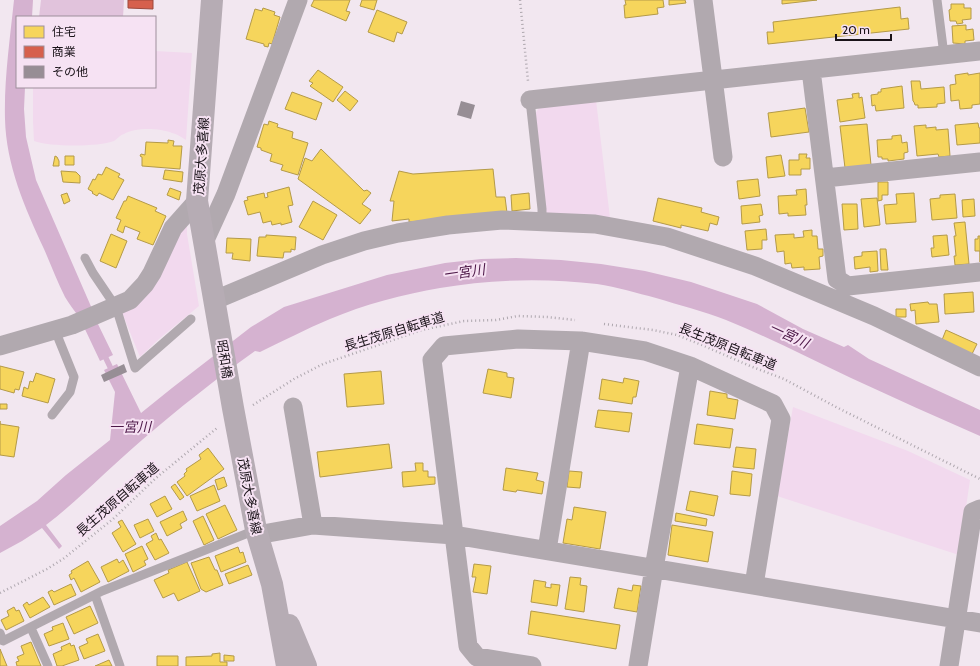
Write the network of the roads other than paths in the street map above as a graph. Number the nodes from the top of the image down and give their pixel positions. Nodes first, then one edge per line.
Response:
1 (212, 0) edge
2 (298, 0) edge
3 (703, 0) edge
4 (937, 0) edge
5 (980, 51) edge
6 (944, 55) junction
7 (811, 70) junction
8 (713, 80) junction
9 (530, 100) joint
10 (723, 157) dead end
11 (980, 162) edge
12 (825, 178) junction
13 (197, 201) junction
14 (542, 222) junction
15 (204, 240) junction
16 (84, 258) dead end
17 (980, 272) edge
18 (216, 305) junction
19 (108, 310) junction
20 (191, 318) dead end
21 (63, 327) junction
22 (581, 341) junction
23 (0, 346) edge
24 (690, 366) junction
25 (980, 367) edge
26 (293, 407) dead end
27 (234, 412) joint
28 (52, 415) dead end
29 (980, 509) edge
30 (313, 525) junction
31 (256, 532) junction
32 (454, 535) junction
33 (547, 550) junction
34 (654, 568) junction
35 (272, 584) junction
36 (754, 585) junction
37 (95, 595) junction
38 (956, 619) junction
39 (980, 623) edge
40 (31, 628) junction
41 (0, 633) edge
42 (48, 666) edge
43 (120, 666) edge
44 (287, 666) edge
45 (306, 666) edge
46 (532, 666) edge
47 (638, 666) edge
48 (949, 666) edge

1 - 13 main road, 茂原大多喜線
2 - 15 street
3 - 8 street
4 - 6 lane
5 - 6 street
6 - 7 street
7 - 8 street
7 - 12 street
8 - 9 street
8 - 10 street
9 - 14 lane
11 - 12 street
12 - 17 street
13 - 15 main road, 茂原大多喜線
13 - 19 street
14 - 18 street
14 - 25 street
15 - 18 main road, 茂原大多喜線
16 - 19 lane
18 - 27 main road, 昭和橋
19 - 20 lane
19 - 21 street
21 - 23 street
21 - 28 lane
22 - 24 street
22 - 32 street
22 - 33 street
24 - 34 street
24 - 36 street
26 - 30 street
27 - 31 main road, 茂原大多喜線
29 - 38 street
30 - 31 street
30 - 32 street
31 - 35 main road, 茂原大多喜線
31 - 37 lane
32 - 33 street
32 - 46 street
33 - 34 street
34 - 36 street
34 - 47 street
35 - 44 main road, 茂原大多喜線
35 - 45 main road, 茂原大多喜線
36 - 38 street
37 - 40 lane
37 - 43 lane
38 - 39 street
38 - 48 street
40 - 41 lane
40 - 42 lane

